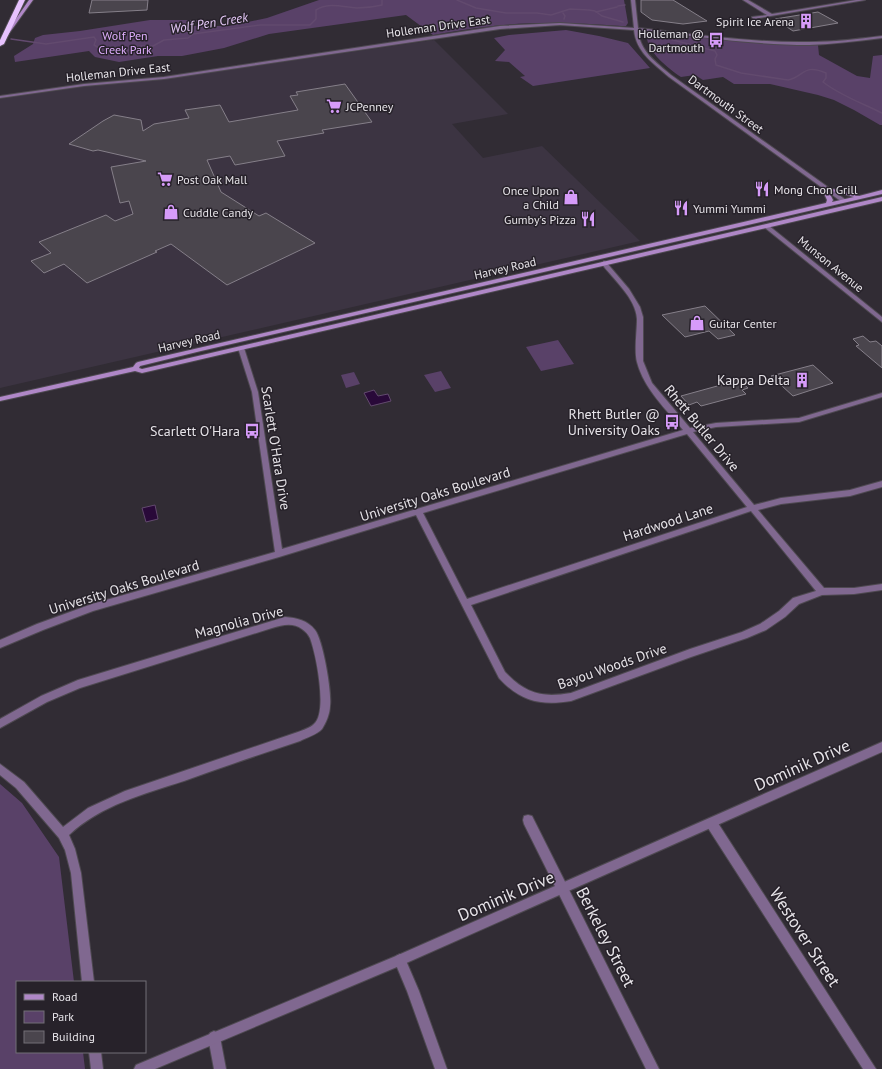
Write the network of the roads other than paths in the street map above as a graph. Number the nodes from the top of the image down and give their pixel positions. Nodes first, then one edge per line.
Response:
1 (18, 0) edge
2 (22, 0) edge
3 (31, 0) edge
4 (633, 0) edge
5 (745, 0) edge
6 (863, 0) edge
7 (9, 12) dead end
8 (772, 14) junction
9 (753, 18) dead end
10 (636, 29) junction
11 (882, 36) edge
12 (0, 45) edge
13 (0, 97) edge
14 (824, 187) junction
15 (882, 192) edge
16 (865, 196) junction
17 (882, 199) edge
18 (844, 201) junction
19 (872, 202) junction
20 (828, 204) junction
21 (828, 211) junction
22 (786, 214) junction
23 (738, 225) junction
24 (766, 226) junction
25 (630, 250) junction
26 (604, 263) junction
27 (544, 270) junction
28 (512, 285) junction
29 (402, 303) junction
30 (409, 310) junction
31 (882, 320) edge
32 (271, 333) junction
33 (242, 348) junction
34 (135, 370) junction
35 (882, 395) edge
36 (0, 399) edge
37 (688, 431) junction
38 (882, 484) edge
39 (752, 508) junction
40 (419, 513) junction
41 (279, 554) junction
42 (882, 587) edge
43 (822, 592) junction
44 (466, 603) junction
45 (0, 644) edge
46 (0, 724) edge
47 (882, 747) edge
48 (0, 769) edge
49 (528, 820) dead end
50 (712, 824) junction
51 (63, 834) junction
52 (563, 890) junction
53 (400, 960) junction
54 (88, 981) edge
55 (214, 1037) junction
56 (95, 1053) edge
57 (97, 1069) edge
58 (140, 1069) edge
59 (220, 1069) edge
60 (441, 1069) edge
61 (653, 1069) edge
62 (870, 1069) edge

1 - 7 highway
2 - 12 highway
3 - 12 main road
4 - 10 street, Dartmouth Street
5 - 8 street
6 - 8 street
8 - 9 street
10 - 11 street, Holleman Drive East
10 - 13 street, Holleman Drive East
10 - 14 street, Dartmouth Street
14 - 16 main road
14 - 18 street, Dartmouth Street
14 - 20 main road
15 - 16 main road, Harvey Road
16 - 18 main road, Harvey Road
17 - 19 main road, Harvey Road
18 - 19 main road
18 - 20 main road, Harvey Road
18 - 21 main road
19 - 21 main road, Harvey Road
20 - 22 main road, Harvey Road
21 - 24 main road, Harvey Road
22 - 23 main road, Harvey Road
22 - 24 main road
23 - 24 main road
23 - 25 main road, Harvey Road
24 - 26 main road, Harvey Road
24 - 31 street, Munson Avenue
25 - 26 main road
25 - 27 main road, Harvey Road
26 - 28 main road, Harvey Road
26 - 37 street, Rhett Butler Drive
27 - 28 main road
27 - 29 main road, Harvey Road
28 - 30 main road, Harvey Road
29 - 30 main road
29 - 32 main road, Harvey Road
30 - 33 main road, Harvey Road
32 - 33 main road
32 - 34 main road, Harvey Road
33 - 34 main road, Harvey Road
33 - 41 street, Scarlett O'Hara Drive
34 - 36 main road, Harvey Road
35 - 37 street, University Oaks Boulevard
37 - 39 street, Rhett Butler Drive
37 - 40 street, University Oaks Boulevard
38 - 39 street, Hardwood Lane
39 - 43 street, Rhett Butler Drive
39 - 44 street, Hardwood Lane
40 - 41 street, University Oaks Boulevard
40 - 44 street, Bayou Woods Drive
41 - 45 street, University Oaks Boulevard
42 - 43 street, Bayou Woods Drive
43 - 44 street, Bayou Woods Drive
46 - 51 street, Magnolia Drive
47 - 50 street, Dominik Drive
48 - 51 street
49 - 52 street, Berkeley Street
50 - 52 street, Dominik Drive
50 - 62 street, Westover Street
51 - 54 street
52 - 53 street, Dominik Drive
52 - 61 street, Berkeley Street
53 - 55 street, Dominik Drive
53 - 60 street
55 - 58 street, Dominik Drive
55 - 59 street
56 - 57 street

